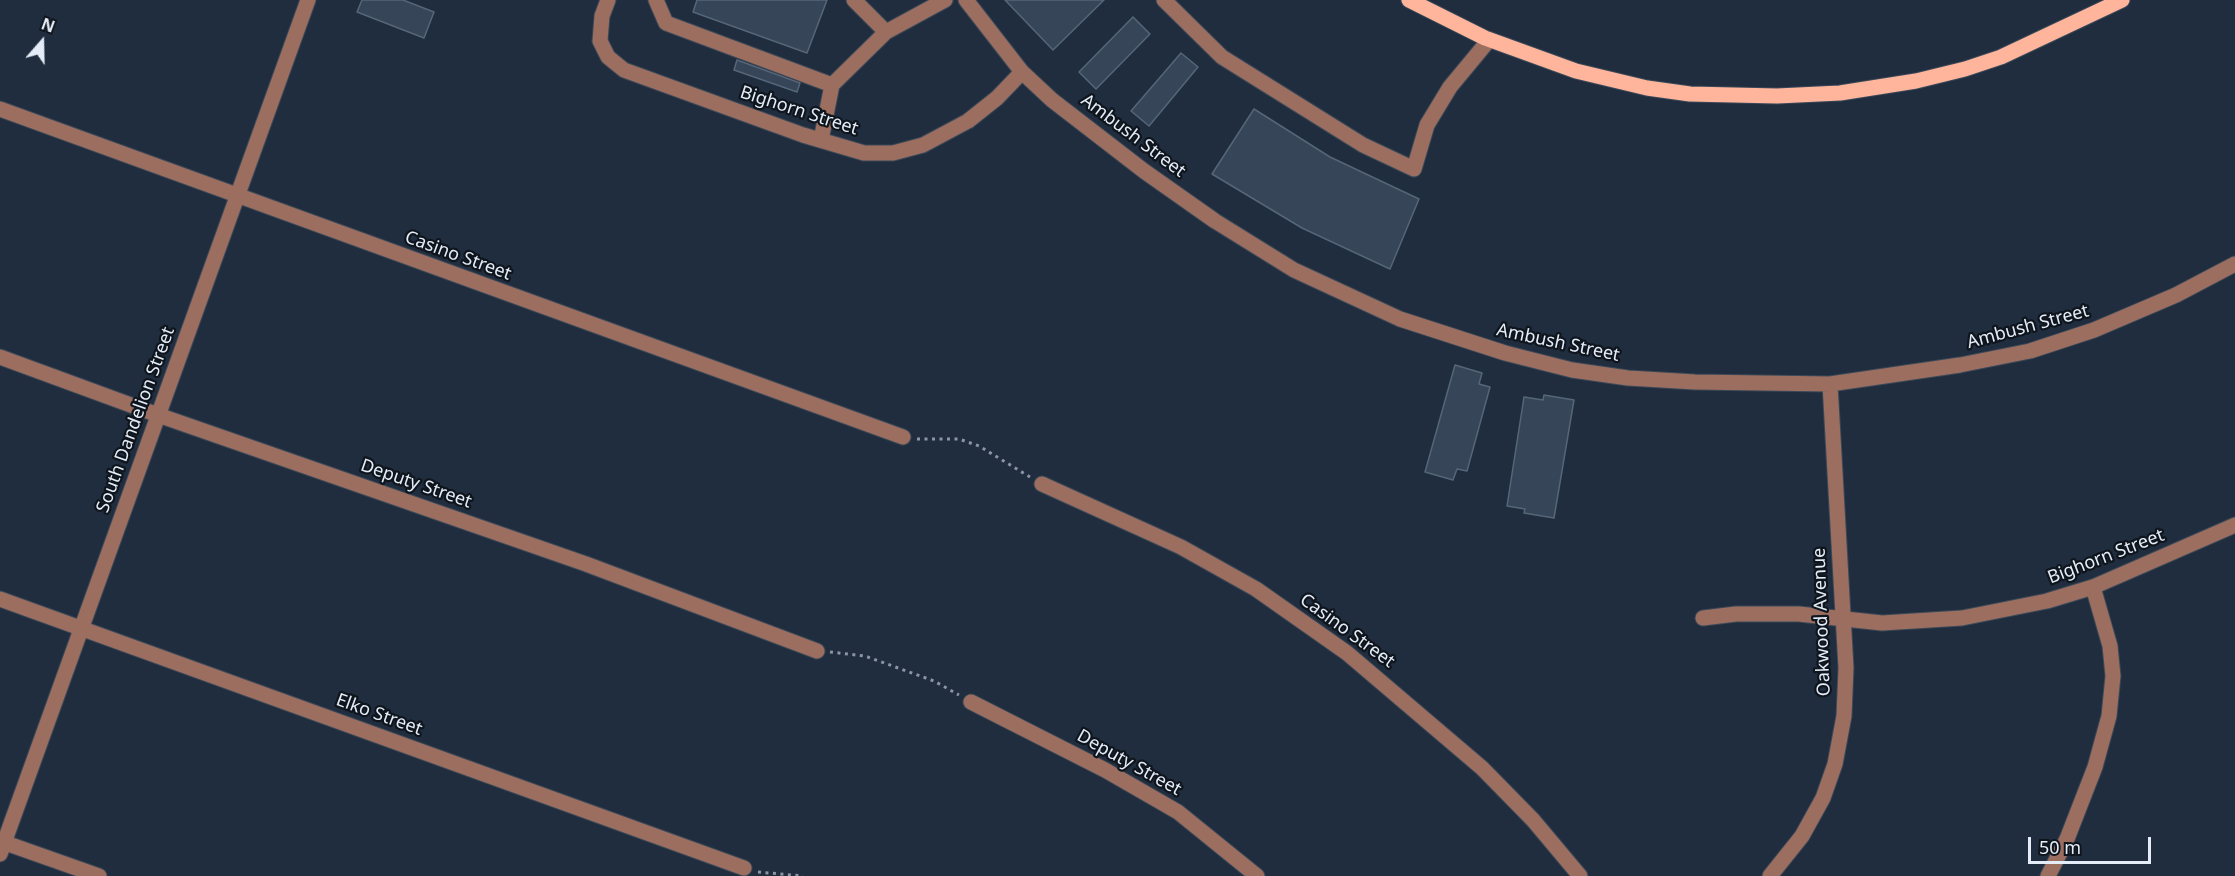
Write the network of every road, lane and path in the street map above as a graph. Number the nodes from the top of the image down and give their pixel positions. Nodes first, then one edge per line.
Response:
1 (308, 0) edge
2 (608, 0) edge
3 (656, 0) edge
4 (854, 0) edge
5 (945, 0) edge
6 (966, 0) edge
7 (1164, 0) edge
8 (1409, 0) edge
9 (2122, 0) edge
10 (886, 32) junction
11 (1490, 40) junction
12 (1022, 72) junction
13 (832, 85) junction
14 (0, 109) edge
15 (821, 140) junction
16 (237, 197) junction
17 (2235, 264) edge
18 (0, 357) edge
19 (1830, 384) junction
20 (158, 415) junction
21 (903, 437) joint
22 (1042, 484) joint
23 (2235, 525) edge
24 (2093, 587) junction
25 (0, 599) edge
26 (1703, 618) dead end
27 (1844, 618) junction
28 (82, 629) junction
29 (817, 651) joint
30 (971, 702) joint
31 (1, 846) edge
32 (744, 868) joint
33 (99, 876) edge
34 (803, 876) edge
35 (1257, 876) edge
36 (1580, 876) edge
37 (1770, 876) edge
38 (2048, 876) edge

1 - 16 street, South Dandelion Street
2 - 15 street, Bighorn Street
3 - 13 street
4 - 10 street
5 - 10 street
6 - 12 street, Ambush Street
7 - 11 street
8 - 11 main road
9 - 11 main road
10 - 13 street
12 - 15 street, Bighorn Street
12 - 19 street, Ambush Street
13 - 15 street
14 - 16 street, Casino Street
16 - 20 street, South Dandelion Street
16 - 21 street, Casino Street
17 - 19 street, Ambush Street
18 - 20 street, Deputy Street
19 - 27 street, Oakwood Avenue
20 - 28 street, South Dandelion Street
20 - 29 street, Deputy Street
21 - 22 path
22 - 36 street, Casino Street
23 - 24 street, Bighorn Street
24 - 27 street, Bighorn Street
24 - 38 street
25 - 28 street, Elko Street
26 - 27 street, Bighorn Street
27 - 37 street, Oakwood Avenue
28 - 31 street, South Dandelion Street
28 - 32 street, Elko Street
29 - 30 path
30 - 35 street, Deputy Street
31 - 33 street
32 - 34 path

